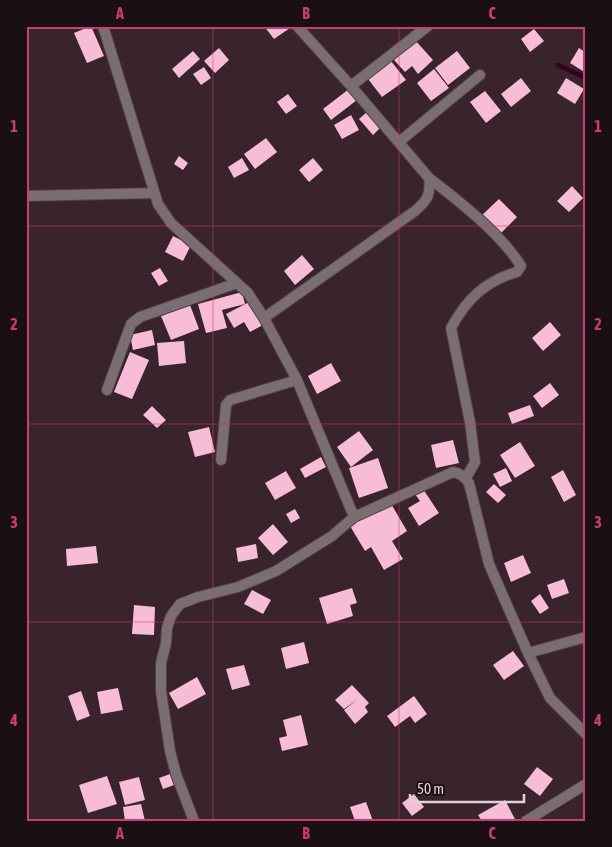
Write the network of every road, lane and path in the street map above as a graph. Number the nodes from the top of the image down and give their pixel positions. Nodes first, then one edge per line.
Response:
1 (104, 26) edge
2 (297, 26) edge
3 (428, 26) edge
4 (480, 75) dead end
5 (351, 86) junction
6 (399, 142) junction
7 (429, 178) junction
8 (154, 192) junction
9 (26, 196) edge
10 (237, 283) junction
11 (264, 318) junction
12 (297, 380) junction
13 (107, 390) dead end
14 (221, 460) dead end
15 (466, 478) junction
16 (354, 517) junction
17 (586, 637) edge
18 (528, 654) junction
19 (586, 734) edge
20 (586, 784) edge
21 (194, 821) edge
22 (526, 821) edge

1 - 8 street
2 - 5 street
3 - 5 street
4 - 6 street
5 - 6 street
6 - 7 street
7 - 11 street
7 - 15 street
8 - 9 street
8 - 10 street
10 - 11 street
10 - 13 street
11 - 12 street
12 - 14 street
12 - 16 street
15 - 16 street
15 - 18 street
16 - 21 street
17 - 18 street
18 - 19 street
20 - 22 street

